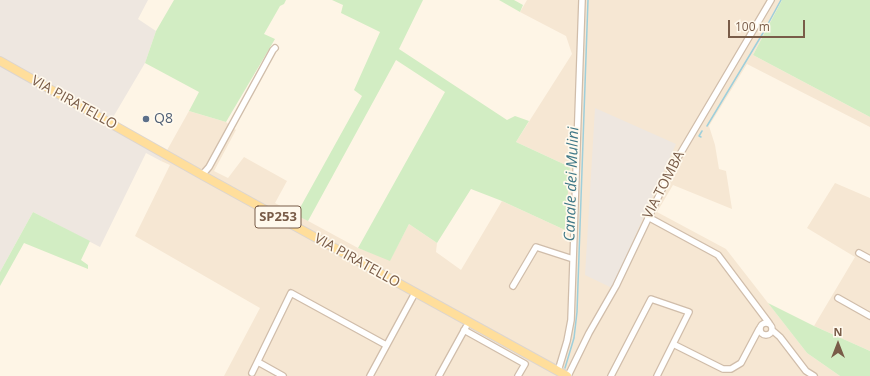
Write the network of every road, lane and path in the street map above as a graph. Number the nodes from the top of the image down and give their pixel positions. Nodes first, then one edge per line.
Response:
1 (582, 0) edge
2 (771, 0) edge
3 (276, 48) dead end
4 (0, 61) edge
5 (202, 175) junction
6 (648, 217) junction
7 (859, 253) dead end
8 (573, 259) junction
9 (870, 259) edge
10 (513, 286) dead end
11 (415, 293) junction
12 (838, 298) dead end
13 (760, 311) junction
14 (870, 316) edge
15 (468, 322) junction
16 (769, 323) junction
17 (761, 326) junction
18 (464, 330) junction
19 (772, 330) junction
20 (673, 344) junction
21 (386, 345) junction
22 (258, 362) junction
23 (558, 371) junction
24 (252, 373) dead end
25 (283, 376) edge
26 (370, 376) edge
27 (439, 376) edge
28 (518, 376) edge
29 (568, 376) edge
30 (611, 376) edge
31 (657, 376) edge
32 (814, 376) edge

1 - 8 street
2 - 6 street, VIA TOMBA
3 - 5 street
4 - 5 main road, VIA PIRATELLO / SP253
5 - 11 main road, VIA PIRATELLO / SP253
6 - 13 street
6 - 29 street, VIA TOMBA
7 - 9 street
8 - 10 street
8 - 23 street
11 - 15 main road, VIA PIRATELLO / SP253
11 - 21 street
12 - 14 street
13 - 16 street
13 - 17 street
15 - 18 street
15 - 23 main road, VIA PIRATELLO / SP253
16 - 17 street
16 - 19 street
17 - 19 street
17 - 20 street
18 - 27 street
18 - 28 street
19 - 32 street
20 - 30 street
20 - 31 street
21 - 22 street
21 - 26 street
22 - 24 street
22 - 25 street
23 - 29 main road, VIA PIRATELLO / SP253

